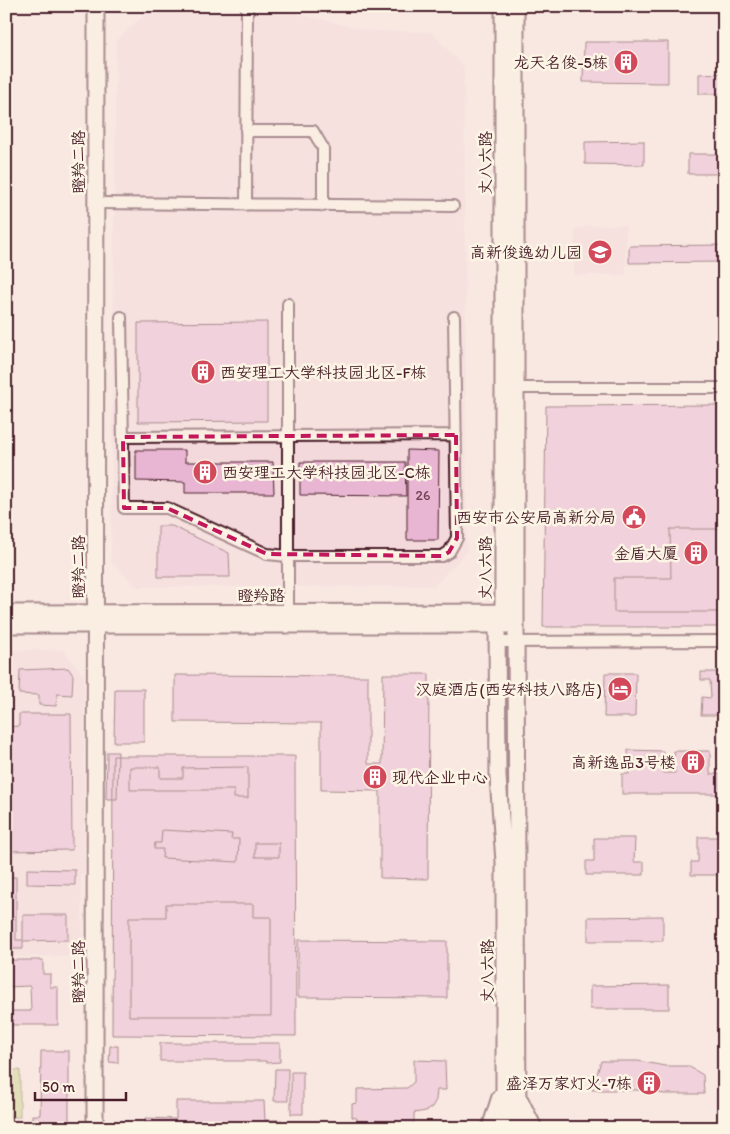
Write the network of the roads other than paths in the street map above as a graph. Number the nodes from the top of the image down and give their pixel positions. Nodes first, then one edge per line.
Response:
1 (96, 6) edge
2 (247, 6) edge
3 (503, 6) edge
4 (516, 6) edge
5 (246, 131) junction
6 (96, 203) junction
7 (246, 205) junction
8 (322, 206) junction
9 (453, 206) dead end
10 (288, 304) dead end
11 (121, 317) dead end
12 (454, 317) dead end
13 (517, 388) junction
14 (724, 388) edge
15 (456, 435) junction
16 (288, 436) junction
17 (123, 437) junction
18 (288, 556) junction
19 (6, 613) edge
20 (288, 613) junction
21 (95, 619) junction
22 (508, 619) junction
23 (6, 625) edge
24 (724, 641) edge
25 (497, 642) junction
26 (516, 642) junction
27 (504, 1083) junction
28 (518, 1097) junction
29 (96, 1128) edge
30 (490, 1128) edge
31 (504, 1128) edge
32 (518, 1128) edge
33 (534, 1128) edge

1 - 6 main road, 瞪羚二路
2 - 5 street
3 - 22 main road, 丈八六路
4 - 13 main road, 丈八六路
5 - 7 street
5 - 8 street
6 - 7 street
6 - 21 main road, 瞪羚二路
7 - 8 street
8 - 9 street
10 - 16 street
11 - 17 street
12 - 15 street
13 - 14 street
13 - 22 main road, 丈八六路
15 - 16 street
15 - 18 street
16 - 17 street
16 - 18 street
17 - 18 street
18 - 20 street
19 - 21 main road, 瞪羚路
20 - 21 main road, 瞪羚路
20 - 22 main road, 瞪羚路
21 - 22 main road, 瞪羚路
21 - 23 main road, 瞪羚路
21 - 29 main road, 瞪羚二路
22 - 25 main road, 丈八六路
22 - 26 main road, 丈八六路
24 - 26 street
25 - 26 street
25 - 27 main road, 丈八六路
26 - 28 main road, 丈八六路
27 - 30 main road
27 - 31 main road, 丈八六路
28 - 32 main road, 丈八六路
28 - 33 main road

